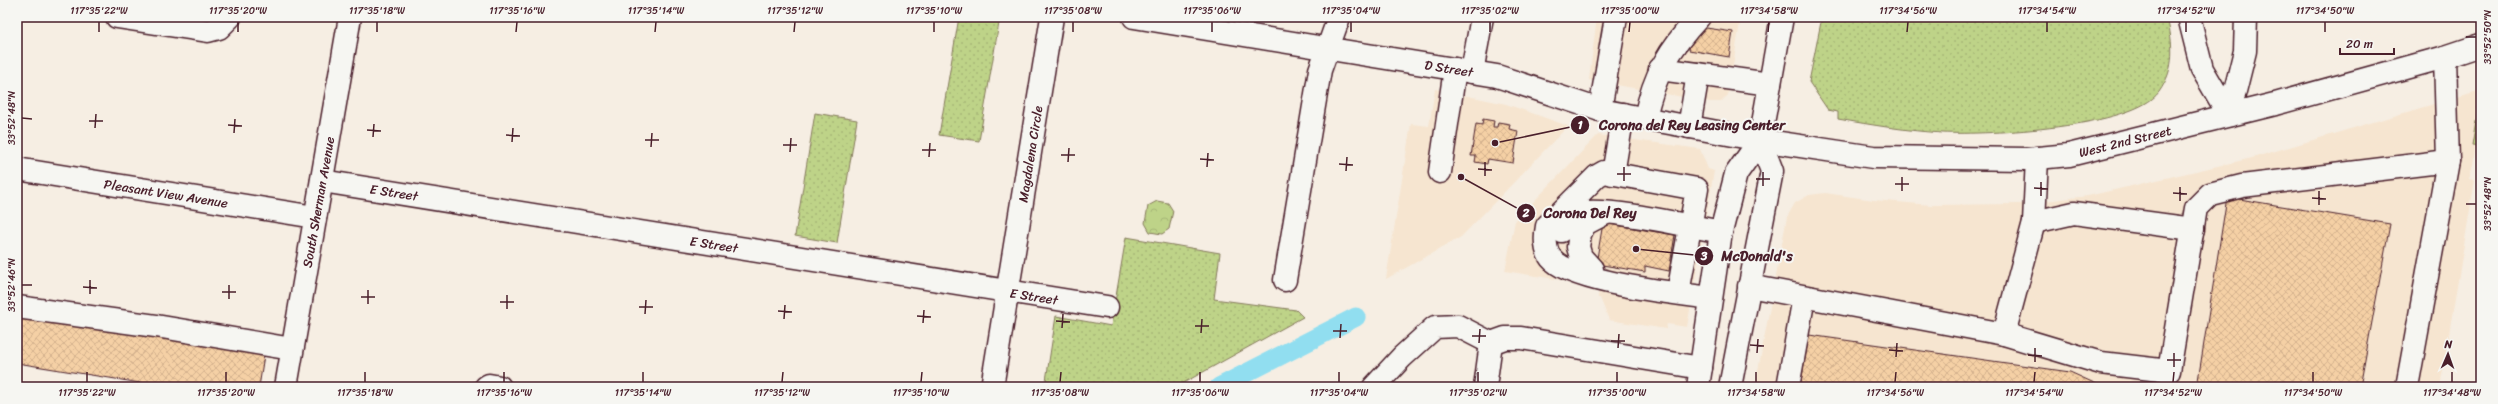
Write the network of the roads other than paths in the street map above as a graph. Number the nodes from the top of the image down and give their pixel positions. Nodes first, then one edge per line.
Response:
1 (117, 17) edge
2 (230, 17) edge
3 (350, 17) edge
4 (1052, 17) edge
5 (1134, 17) edge
6 (1339, 17) edge
7 (1482, 17) edge
8 (1616, 17) edge
9 (1699, 17) edge
10 (1782, 17) edge
11 (2189, 17) edge
12 (2246, 17) edge
13 (2481, 45) edge
14 (1327, 48) junction
15 (2445, 57) junction
16 (1660, 69) junction
17 (1464, 71) junction
18 (1698, 74) junction
19 (1770, 84) junction
20 (1600, 110) junction
21 (1623, 114) junction
22 (2229, 115) junction
23 (1645, 118) junction
24 (1689, 127) junction
25 (1760, 140) junction
26 (2037, 158) junction
27 (2448, 161) junction
28 (17, 169) edge
29 (1440, 172) dead end
30 (1609, 173) junction
31 (322, 181) junction
32 (1607, 212) junction
33 (315, 217) junction
34 (1571, 217) junction
35 (2034, 222) junction
36 (1690, 226) junction
37 (2193, 229) junction
38 (1721, 232) junction
39 (1592, 269) junction
40 (1285, 280) dead end
41 (1749, 286) junction
42 (1679, 288) junction
43 (1008, 292) junction
44 (1804, 297) junction
45 (1711, 298) junction
46 (17, 307) edge
47 (1106, 307) dead end
48 (2004, 334) junction
49 (1491, 343) junction
50 (292, 349) junction
51 (1700, 377) edge
52 (286, 387) edge
53 (486, 387) edge
54 (500, 387) edge
55 (992, 387) edge
56 (1374, 387) edge
57 (1485, 387) edge
58 (1730, 387) edge
59 (1788, 387) edge
60 (2407, 387) edge

1 - 2 main road
3 - 31 main road, South Sherman Avenue
4 - 43 main road, Magdalena Circle
5 - 14 main road, D Street
6 - 14 main road
7 - 17 main road
8 - 20 main road
9 - 16 main road
10 - 19 main road
11 - 22 main road
12 - 22 main road
13 - 15 main road, West 2nd Street
14 - 17 main road, D Street
14 - 40 main road
15 - 22 main road, West 2nd Street
15 - 27 main road
16 - 18 main road
16 - 23 main road
17 - 20 main road, D Street
17 - 29 main road
18 - 19 main road
18 - 24 main road
19 - 25 main road
20 - 21 main road, D Street
21 - 23 main road, D Street
21 - 30 main road
22 - 26 main road, West 2nd Street
23 - 24 main road, D Street
24 - 25 main road, D Street
25 - 26 main road, West 2nd Street
25 - 38 main road
25 - 41 main road
26 - 35 main road
27 - 37 main road
27 - 60 main road
28 - 33 main road, Pleasant View Avenue
30 - 34 main road
30 - 36 main road
30 - 42 main road
31 - 33 main road, South Sherman Avenue
31 - 43 main road, E Street
32 - 34 main road
32 - 36 main road
32 - 39 main road
33 - 50 main road, South Sherman Avenue
34 - 39 main road
35 - 37 main road
35 - 48 main road
36 - 38 main road
36 - 42 main road
37 - 48 main road
38 - 45 main road
39 - 42 main road
41 - 44 main road
41 - 58 main road
42 - 45 main road
43 - 47 main road, E Street
43 - 55 main road, Magdalena Circle
44 - 48 main road
44 - 59 main road
45 - 51 main road
46 - 50 main road
49 - 51 main road
49 - 56 main road
49 - 57 main road
50 - 52 main road, South Sherman Avenue
53 - 54 main road

